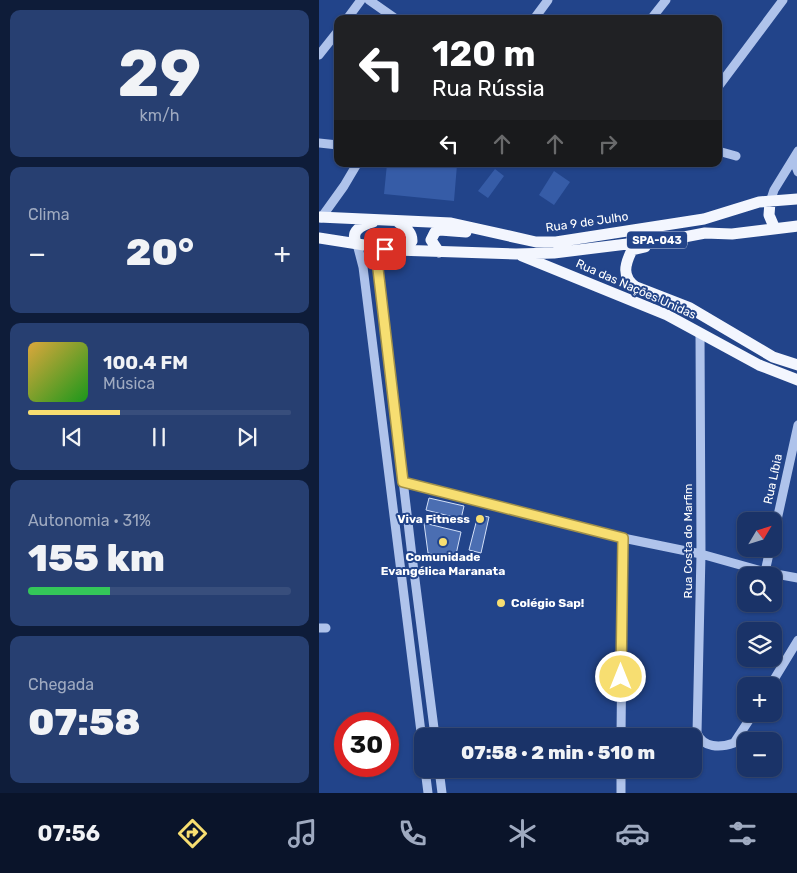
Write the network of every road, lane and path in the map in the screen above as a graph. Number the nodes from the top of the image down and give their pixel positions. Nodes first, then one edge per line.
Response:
1 (361, 0) edge
2 (369, 0) edge
3 (548, 0) edge
4 (666, 0) edge
5 (783, 0) edge
6 (350, 15) edge
7 (390, 15) edge
8 (537, 15) edge
9 (654, 15) edge
10 (334, 35) edge
11 (320, 51) edge
12 (722, 82) edge
13 (319, 143) edge
14 (334, 145) edge
15 (722, 152) edge
16 (797, 152) edge
17 (736, 156) dead end
18 (355, 167) edge
19 (797, 172) edge
20 (797, 199) edge
21 (770, 202) junction
22 (320, 218) edge
23 (379, 220) junction
24 (397, 221) junction
25 (797, 226) edge
26 (775, 229) junction
27 (684, 237) junction
28 (319, 238) edge
29 (536, 242) junction
30 (357, 244) junction
31 (391, 249) junction
32 (439, 252) junction
33 (516, 254) junction
34 (700, 333) junction
35 (797, 365) edge
36 (797, 380) edge
37 (381, 411) junction
38 (797, 425) edge
39 (402, 470) junction
40 (403, 482) junction
41 (779, 512) edge
42 (394, 517) junction
43 (623, 538) junction
44 (701, 554) junction
45 (747, 567) edge
46 (782, 575) edge
47 (797, 578) edge
48 (418, 609) junction
49 (797, 640) edge
50 (410, 646) junction
51 (424, 649) junction
52 (775, 677) edge
53 (415, 678) junction
54 (429, 680) junction
55 (748, 722) edge
56 (421, 728) edge
57 (434, 728) edge
58 (621, 728) edge
59 (426, 778) edge
60 (440, 778) edge
61 (621, 778) edge
62 (442, 791) edge
63 (428, 793) edge
64 (453, 793) edge
65 (621, 793) edge

1 - 6 street
2 - 7 street
3 - 8 street
4 - 9 street
5 - 12 street
10 - 11 street
13 - 14 street
15 - 17 street
16 - 19 street
16 - 21 street
18 - 22 street
20 - 21 main road, Rua 9 de Julho / SPA-043
21 - 26 main road
21 - 29 main road, Rua 9 de Julho / SPA-043
22 - 23 main road, Rua 9 de Julho
23 - 24 main road, Rua 9 de Julho
23 - 30 main road
24 - 29 main road, Rua 9 de Julho
24 - 31 main road
25 - 26 main road, Rua 9 de Julho / SPA-043
26 - 27 main road, Rua 9 de Julho / SPA-043
27 - 33 main road, Rua 9 de Julho / SPA-043
27 - 35 main road, Rua das Nações Unidas
28 - 30 main road, Rua 9 de Julho
29 - 32 main road
30 - 31 main road, Rua 9 de Julho
30 - 37 street
31 - 32 main road, Rua 9 de Julho
31 - 39 street
32 - 33 main road, Rua 9 de Julho
33 - 34 main road, Rua das Nações Unidas
34 - 36 main road, Rua das Nações Unidas
34 - 44 street, Rua Costa do Marfim
37 - 39 street
37 - 42 street
38 - 41 street, Rua Líbia
39 - 40 street
40 - 43 street
40 - 48 street
42 - 48 street
42 - 50 street
43 - 44 street
43 - 58 street
44 - 45 street
44 - 55 street, Rua Costa do Marfim
46 - 47 street
48 - 51 street
49 - 52 street
50 - 51 street
50 - 53 street
51 - 54 street
53 - 54 street
53 - 56 street
54 - 57 street
59 - 63 street
60 - 62 street
61 - 65 street
62 - 64 street

